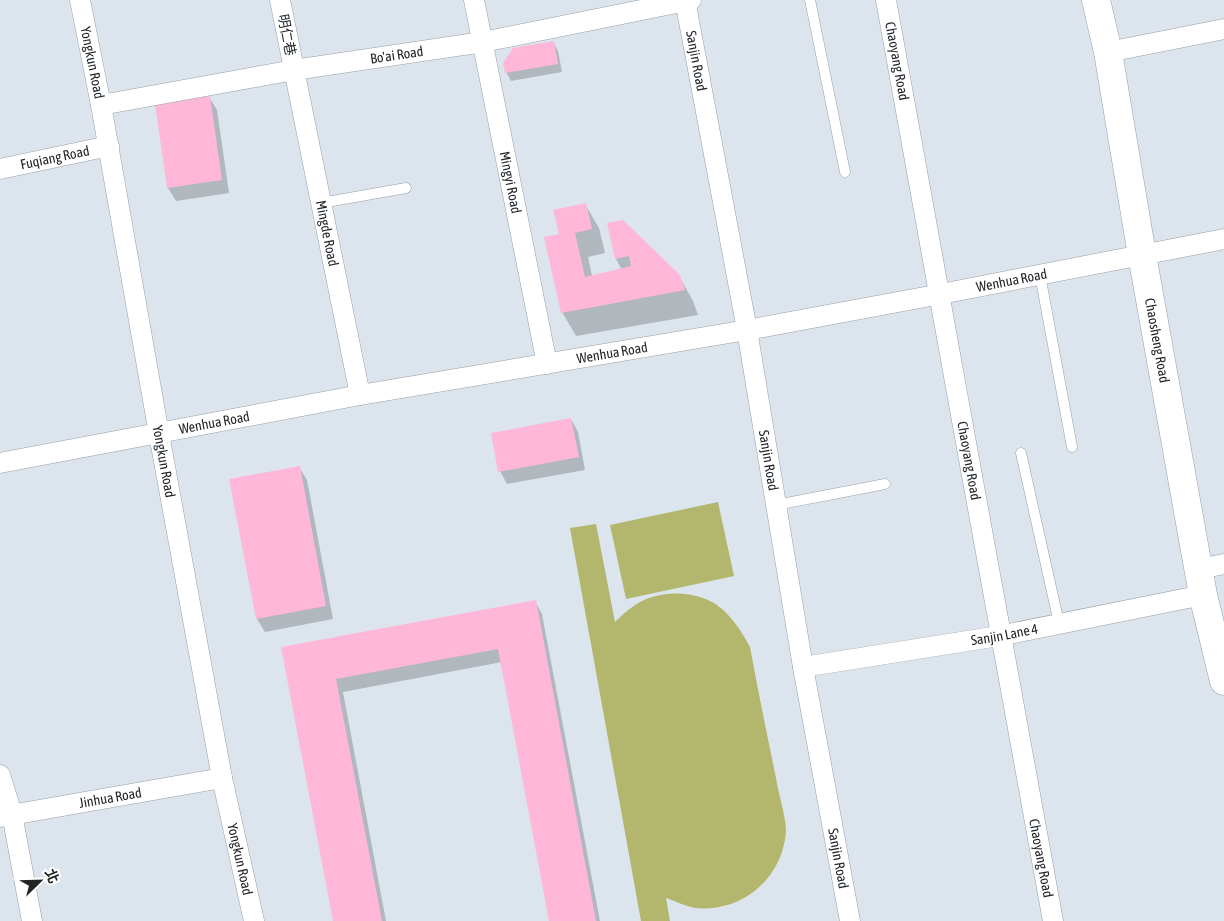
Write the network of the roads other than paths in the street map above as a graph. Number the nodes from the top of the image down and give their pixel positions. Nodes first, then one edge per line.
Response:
1 (80, 0) edge
2 (280, 0) edge
3 (474, 0) edge
4 (687, 0) edge
5 (810, 0) edge
6 (886, 0) edge
7 (1096, 0) edge
8 (1224, 29) edge
9 (483, 42) junction
10 (1108, 52) junction
11 (294, 70) junction
12 (101, 104) junction
13 (109, 146) junction
14 (0, 169) edge
15 (846, 172) dead end
16 (406, 188) dead end
17 (321, 203) junction
18 (1224, 239) edge
19 (1142, 256) junction
20 (1040, 275) junction
21 (941, 294) junction
22 (746, 330) junction
23 (547, 364) junction
24 (360, 395) junction
25 (159, 434) junction
26 (1072, 447) dead end
27 (1021, 453) dead end
28 (0, 463) edge
29 (885, 484) dead end
30 (776, 505) junction
31 (1209, 576) edge
32 (1060, 624) junction
33 (1000, 636) junction
34 (803, 667) junction
35 (1224, 681) edge
36 (0, 775) edge
37 (222, 778) junction
38 (6, 815) edge
39 (32, 921) edge
40 (254, 921) edge
41 (850, 921) edge
42 (1053, 921) edge

1 - 12 street, Yongkun Road
2 - 11 street, 明仁巷
3 - 9 street, Mingyi Road
4 - 9 street, Bo'ai Road
4 - 22 street, Sanjin Road
5 - 15 lane
6 - 21 street, Chaoyang Road
7 - 10 main road, Chaosheng Road
8 - 10 street
9 - 11 street, Bo'ai Road
9 - 23 street, Mingyi Road
10 - 19 main road, Chaosheng Road
11 - 12 street, Bo'ai Road
11 - 17 street, Mingde Road
12 - 13 street, Yongkun Road
13 - 14 street, Fuqiang Road
13 - 25 street, Yongkun Road
16 - 17 lane
17 - 24 street, Mingde Road
18 - 19 street, Wenhua Road
19 - 20 street, Wenhua Road
19 - 31 main road, Chaosheng Road
20 - 21 street, Wenhua Road
20 - 26 lane
21 - 22 street, Wenhua Road
21 - 33 street, Chaoyang Road
22 - 23 street, Wenhua Road
22 - 30 street, Sanjin Road
23 - 24 street, Wenhua Road
24 - 25 street, Wenhua Road
25 - 28 street, Wenhua Road
25 - 37 street, Yongkun Road
27 - 32 lane
29 - 30 lane
30 - 34 street, Sanjin Road
31 - 32 street, Sanjin Lane 4
31 - 35 main road, Chaosheng Road
32 - 33 street, Sanjin Lane 4
33 - 34 street, Sanjin Lane 4
33 - 42 street, Chaoyang Road
34 - 41 street, Sanjin Road
36 - 38 street
37 - 38 street, Jinhua Road
37 - 40 street, Yongkun Road
38 - 39 street

